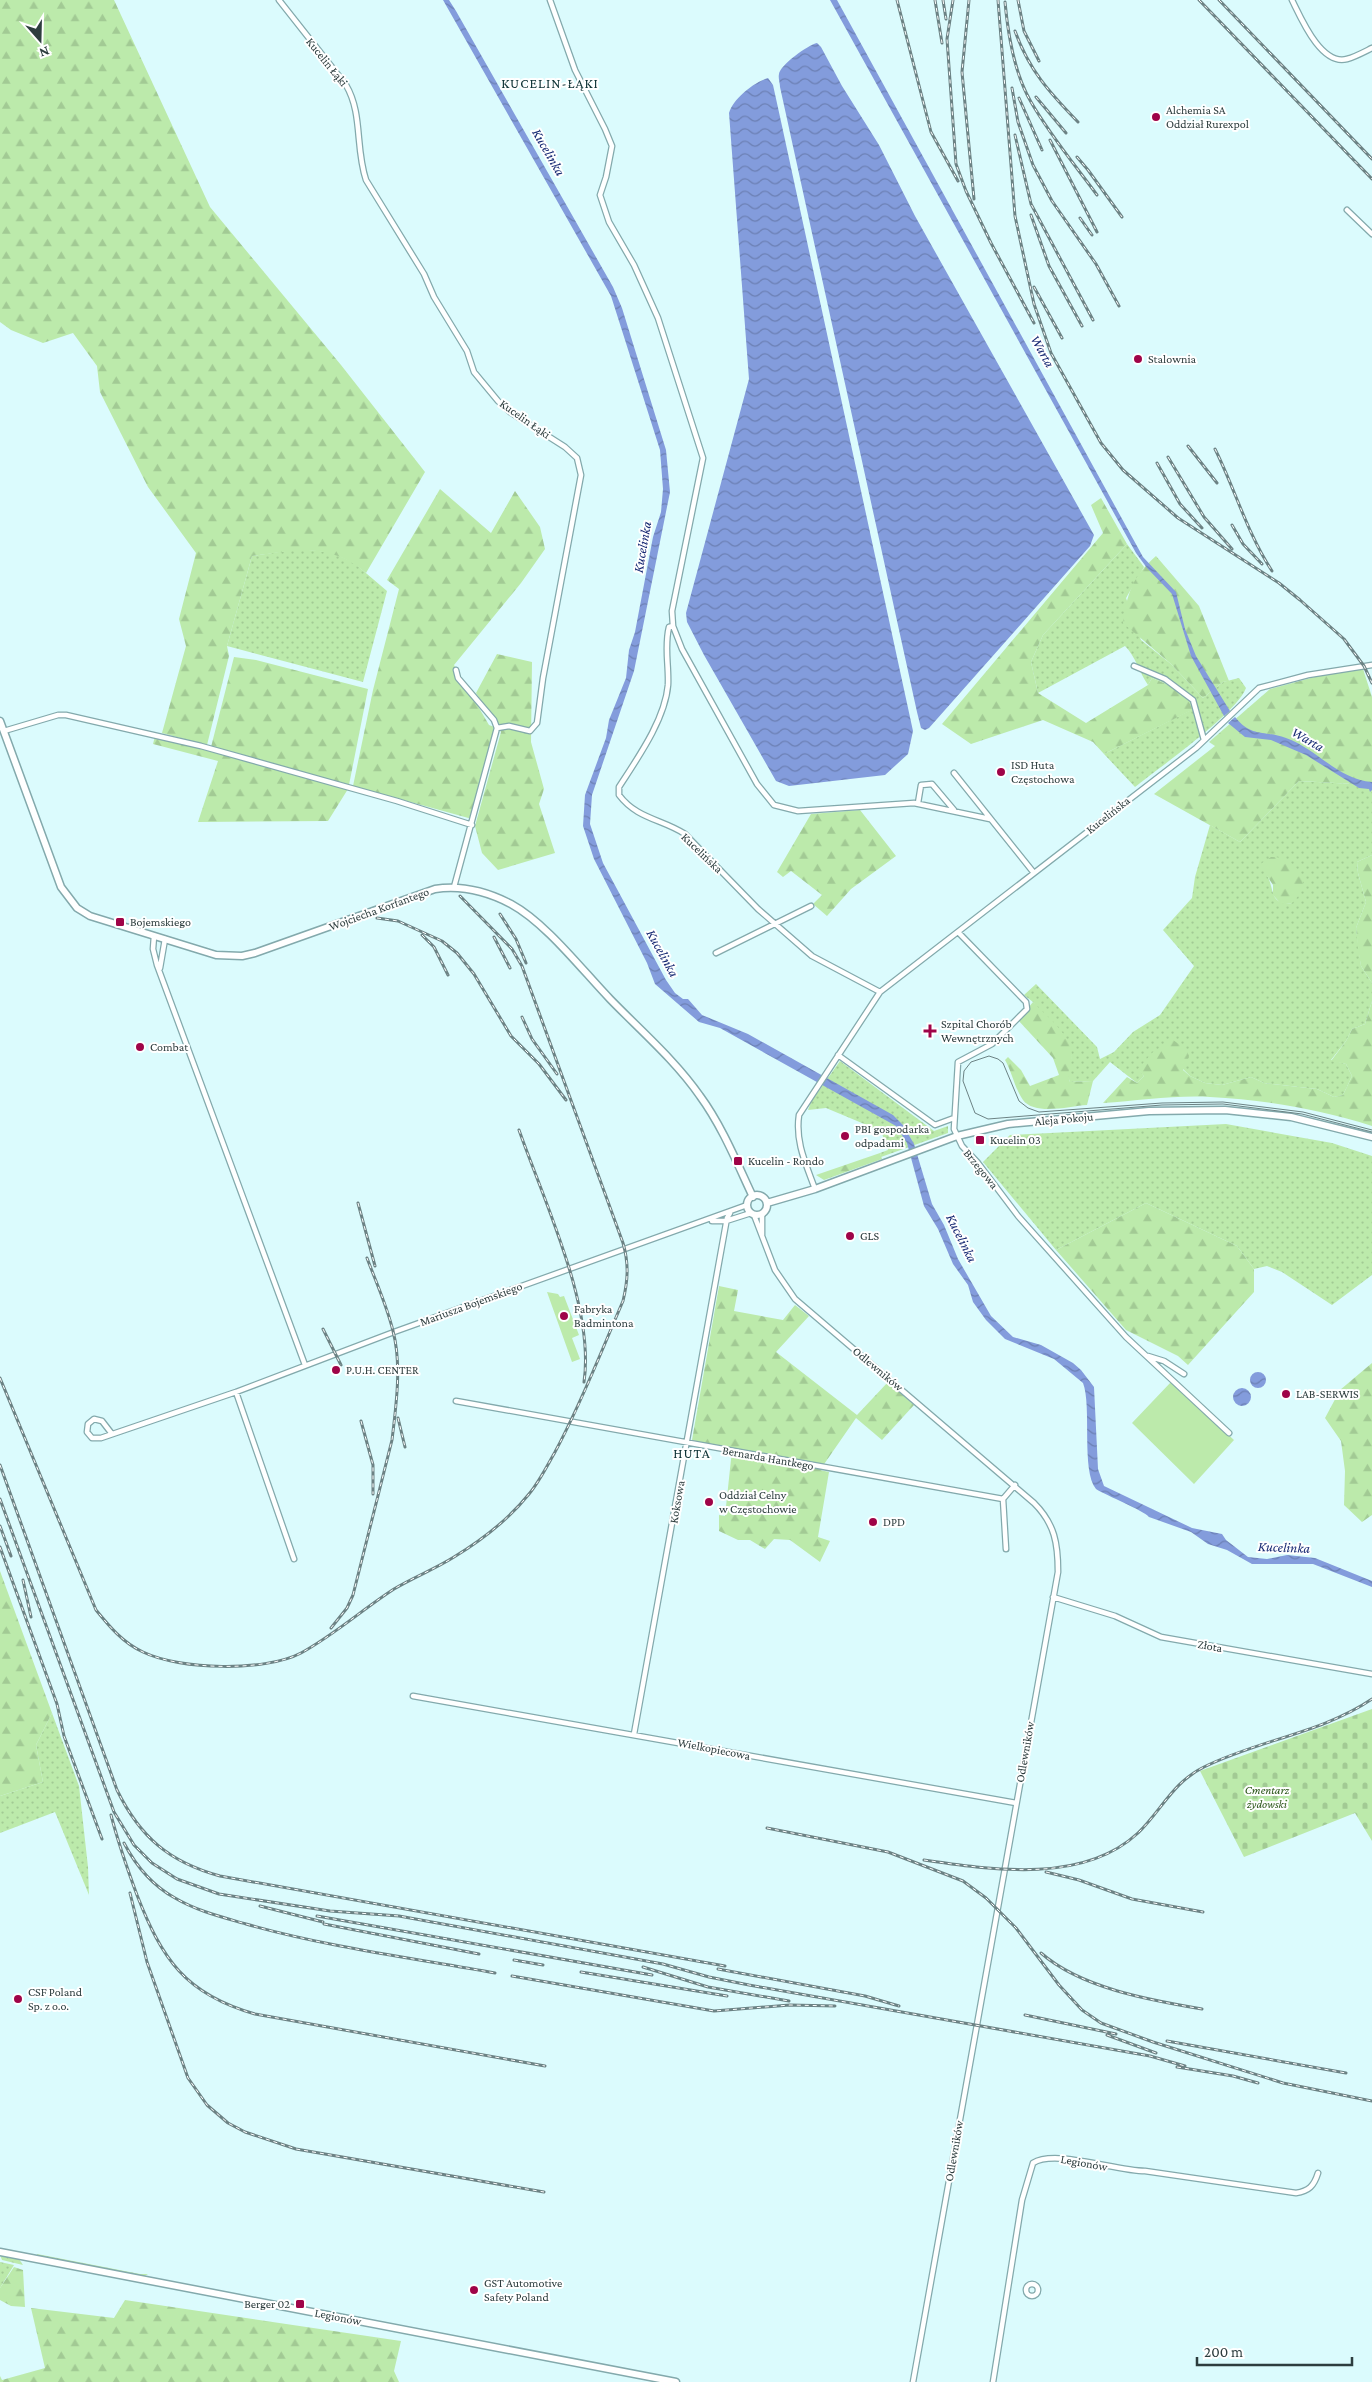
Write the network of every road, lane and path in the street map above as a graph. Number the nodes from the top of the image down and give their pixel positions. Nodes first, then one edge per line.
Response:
1 (279, 0) edge
2 (550, 0) edge
3 (1292, 0) edge
4 (1372, 48) edge
5 (1347, 210) dead end
6 (1372, 234) edge
7 (673, 626) junction
8 (1372, 665) edge
9 (1134, 666) dead end
10 (456, 670) dead end
11 (0, 721) edge
12 (497, 728) junction
13 (4, 732) junction
14 (1204, 740) junction
15 (954, 773) dead end
16 (918, 803) junction
17 (955, 811) junction
18 (990, 819) junction
19 (472, 825) junction
20 (1034, 872) junction
21 (454, 888) junction
22 (811, 906) dead end
23 (775, 924) junction
24 (958, 932) junction
25 (154, 936) junction
26 (165, 940) junction
27 (716, 952) dead end
28 (161, 974) junction
29 (880, 992) junction
30 (838, 1055) junction
31 (954, 1118) junction
32 (958, 1136) junction
33 (1372, 1137) edge
34 (815, 1189) junction
35 (753, 1196) junction
36 (766, 1203) junction
37 (747, 1205) junction
38 (732, 1211) junction
39 (752, 1214) junction
40 (762, 1214) junction
41 (708, 1221) junction
42 (726, 1221) junction
43 (762, 1242) junction
44 (1146, 1355) junction
45 (305, 1366) junction
46 (1184, 1374) dead end
47 (236, 1392) junction
48 (456, 1402) dead end
49 (1229, 1433) dead end
50 (112, 1434) junction
51 (687, 1444) junction
52 (1015, 1485) junction
53 (1003, 1499) junction
54 (1006, 1549) dead end
55 (294, 1559) dead end
56 (1053, 1597) junction
57 (1372, 1674) edge
58 (413, 1696) dead end
59 (634, 1734) junction
60 (1016, 1803) junction
61 (1318, 2173) dead end
62 (0, 2252) edge
63 (676, 2382) edge
64 (913, 2382) edge
65 (993, 2382) edge

1 - 12 street, Kucelin Łąki
2 - 7 street
3 - 4 street
5 - 6 street
7 - 16 street
7 - 23 street, Kucelińska
8 - 14 street, Kucelińska
9 - 14 street
10 - 12 street
11 - 13 street, Wojciecha Korfantego
12 - 19 street
13 - 19 street
13 - 25 street, Wojciecha Korfantego
14 - 20 street, Kucelińska
15 - 18 street
16 - 17 street
16 - 17 street
17 - 18 street
18 - 20 street
19 - 21 street
20 - 24 street, Kucelińska
21 - 26 street, Wojciecha Korfantego
21 - 35 street, Wojciecha Korfantego
22 - 23 street
23 - 27 street
23 - 29 street, Kucelińska
24 - 29 street, Kucelińska
24 - 31 street, Brzegowa
25 - 26 street, Wojciecha Korfantego
25 - 28 street
26 - 28 street
28 - 45 street
29 - 30 street, Kucelińska
30 - 31 street
30 - 34 street, Kucelińska
31 - 32 street, Brzegowa
32 - 33 street, Aleja Pokoju
32 - 34 street, Aleja Pokoju
32 - 44 street, Brzegowa
34 - 36 street, Aleja Pokoju
35 - 36 street
35 - 37 street
36 - 40 street
37 - 38 street, Mariusza Bojemskiego
37 - 39 street
38 - 41 street, Mariusza Bojemskiego
38 - 42 street, Koksowa
39 - 40 street
39 - 42 street, Mariusza Bojemskiego
39 - 43 street, Odlewników
40 - 43 street, Odlewników
41 - 42 street, Mariusza Bojemskiego
41 - 45 street, Mariusza Bojemskiego
42 - 51 street, Koksowa
43 - 52 street, Odlewników
44 - 46 street, Brzegowa
44 - 49 street, Brzegowa
45 - 47 street, Mariusza Bojemskiego
47 - 50 street, Mariusza Bojemskiego
47 - 55 street
48 - 51 street, Bernarda Hantkego
50 - 50 street, Mariusza Bojemskiego
51 - 53 street, Bernarda Hantkego
51 - 59 street, Koksowa
52 - 53 street
52 - 56 street, Odlewników
53 - 54 street
56 - 57 street, Złota
56 - 60 street, Odlewników
58 - 59 street, Wielkopiecowa
59 - 60 street, Wielkopiecowa
60 - 64 street, Odlewników
61 - 65 street, Legionów
62 - 63 street, Legionów

